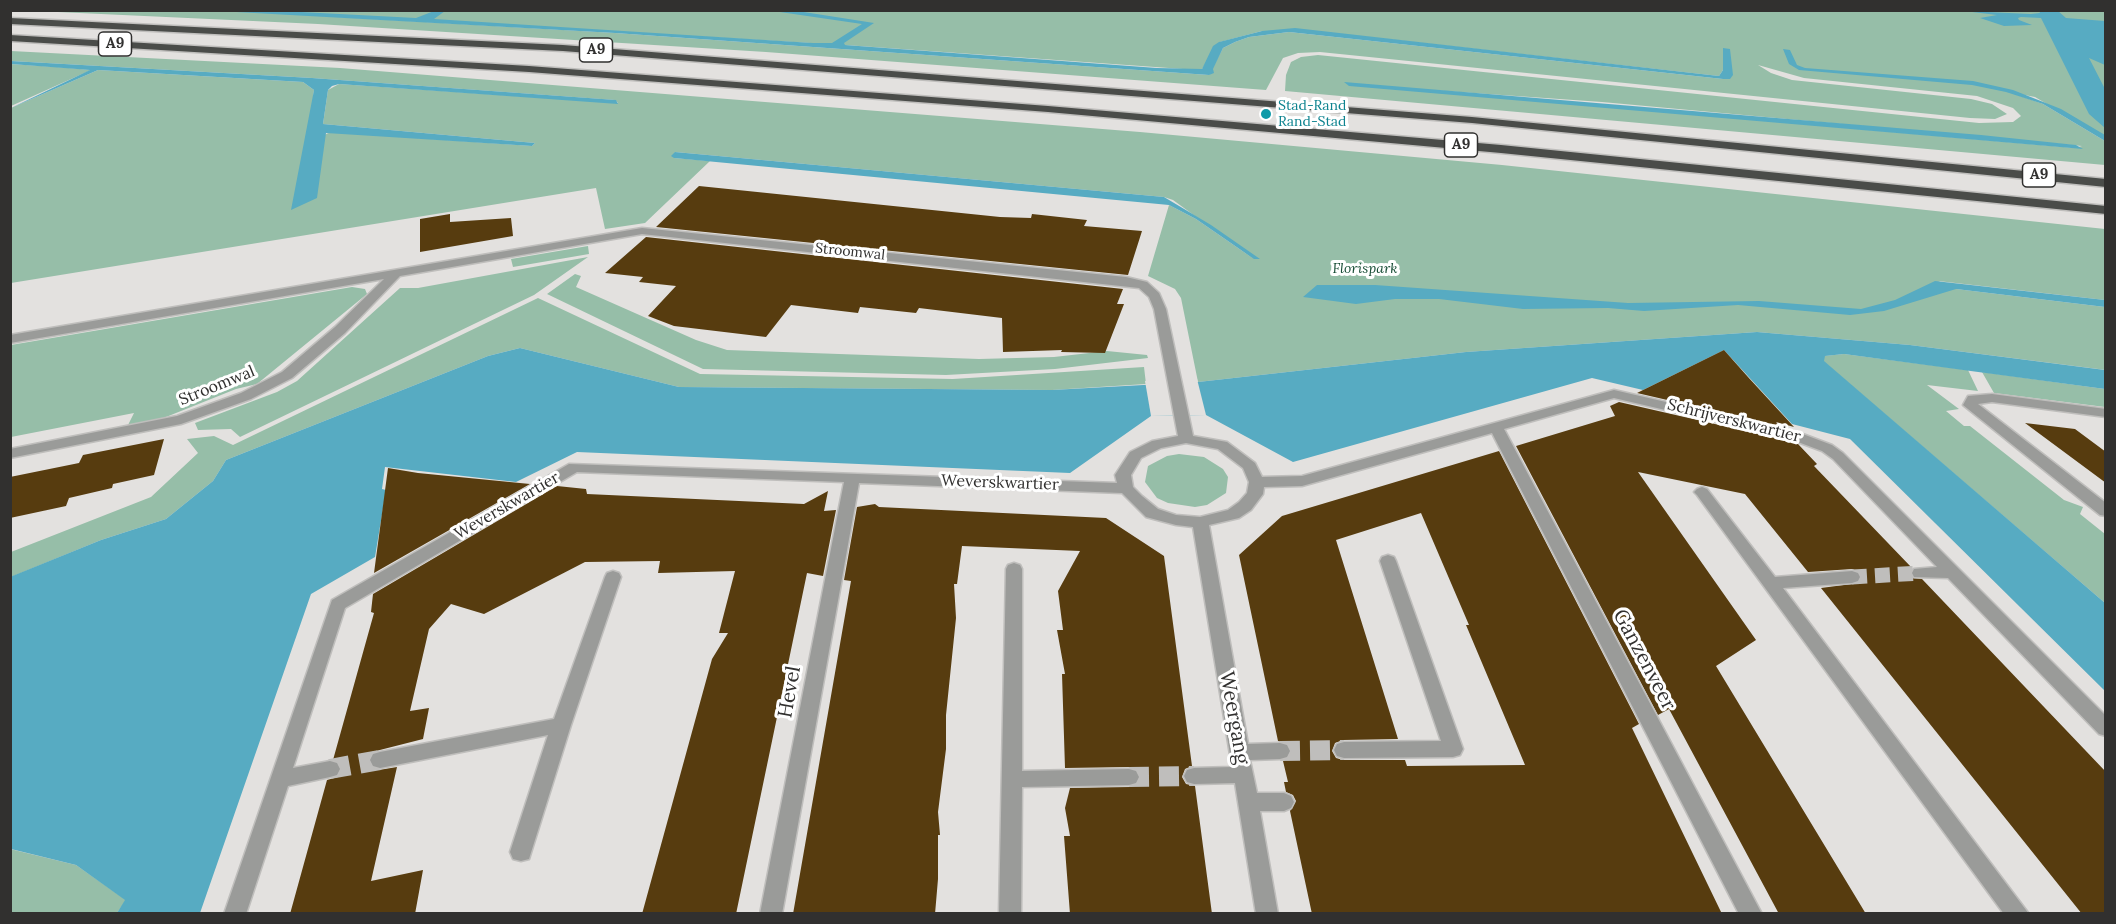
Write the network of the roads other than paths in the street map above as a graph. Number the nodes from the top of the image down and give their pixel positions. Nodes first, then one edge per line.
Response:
1 (10, 21) edge
2 (10, 38) edge
3 (10, 48) edge
4 (220, 51) junction
5 (1972, 168) junction
6 (2106, 176) edge
7 (2106, 183) edge
8 (2106, 210) edge
9 (396, 273) junction
10 (10, 339) edge
11 (2106, 413) edge
12 (1496, 427) junction
13 (1186, 439) junction
14 (10, 454) edge
15 (852, 478) junction
16 (1257, 482) junction
17 (1126, 488) junction
18 (1702, 492) dead end
19 (2106, 511) edge
20 (1200, 522) junction
21 (1388, 561) dead end
22 (1014, 569) dead end
23 (1951, 572) junction
24 (1920, 573) tunnel mouth
25 (613, 577) dead end
26 (1852, 578) tunnel mouth
27 (1770, 583) junction
28 (561, 725) junction
29 (2106, 729) edge
30 (1344, 750) tunnel mouth
31 (1280, 751) tunnel mouth
32 (1239, 752) junction
33 (380, 760) tunnel mouth
34 (330, 769) tunnel mouth
35 (1244, 775) junction
36 (1194, 776) tunnel mouth
37 (1129, 777) tunnel mouth
38 (280, 779) junction
39 (1012, 779) junction
40 (1248, 802) junction
41 (1284, 802) dead end
42 (521, 852) dead end
43 (235, 914) edge
44 (771, 914) edge
45 (1010, 914) edge
46 (1267, 914) edge
47 (1751, 914) edge
48 (2018, 914) edge

1 - 5 highway, A9
2 - 4 highway, A9
3 - 4 highway, A9
4 - 8 highway, A9
5 - 6 highway
5 - 7 highway, A9
9 - 10 street, Stroomwal
9 - 13 street, Stroomwal
9 - 14 street, Stroomwal
11 - 19 street
12 - 16 street, Schrijverskwartier
12 - 23 street, Schrijverskwartier
12 - 47 street, Ganzenveer
13 - 16 street
13 - 17 street
15 - 17 street, Weverskwartier
15 - 38 street, Weverskwartier
15 - 44 street, Hevel
16 - 20 street
17 - 20 street
18 - 27 street
20 - 32 street, Weergang
21 - 30 street
22 - 39 street
23 - 24 street
23 - 29 street, Schrijverskwartier
25 - 28 street
26 - 27 street
27 - 48 street
28 - 33 street
28 - 42 street
31 - 32 street
32 - 35 street, Weergang
34 - 38 street
35 - 36 street
35 - 40 street, Weergang
37 - 39 street
38 - 43 street, Weverskwartier
39 - 45 street
40 - 41 street
40 - 46 street, Weergang

